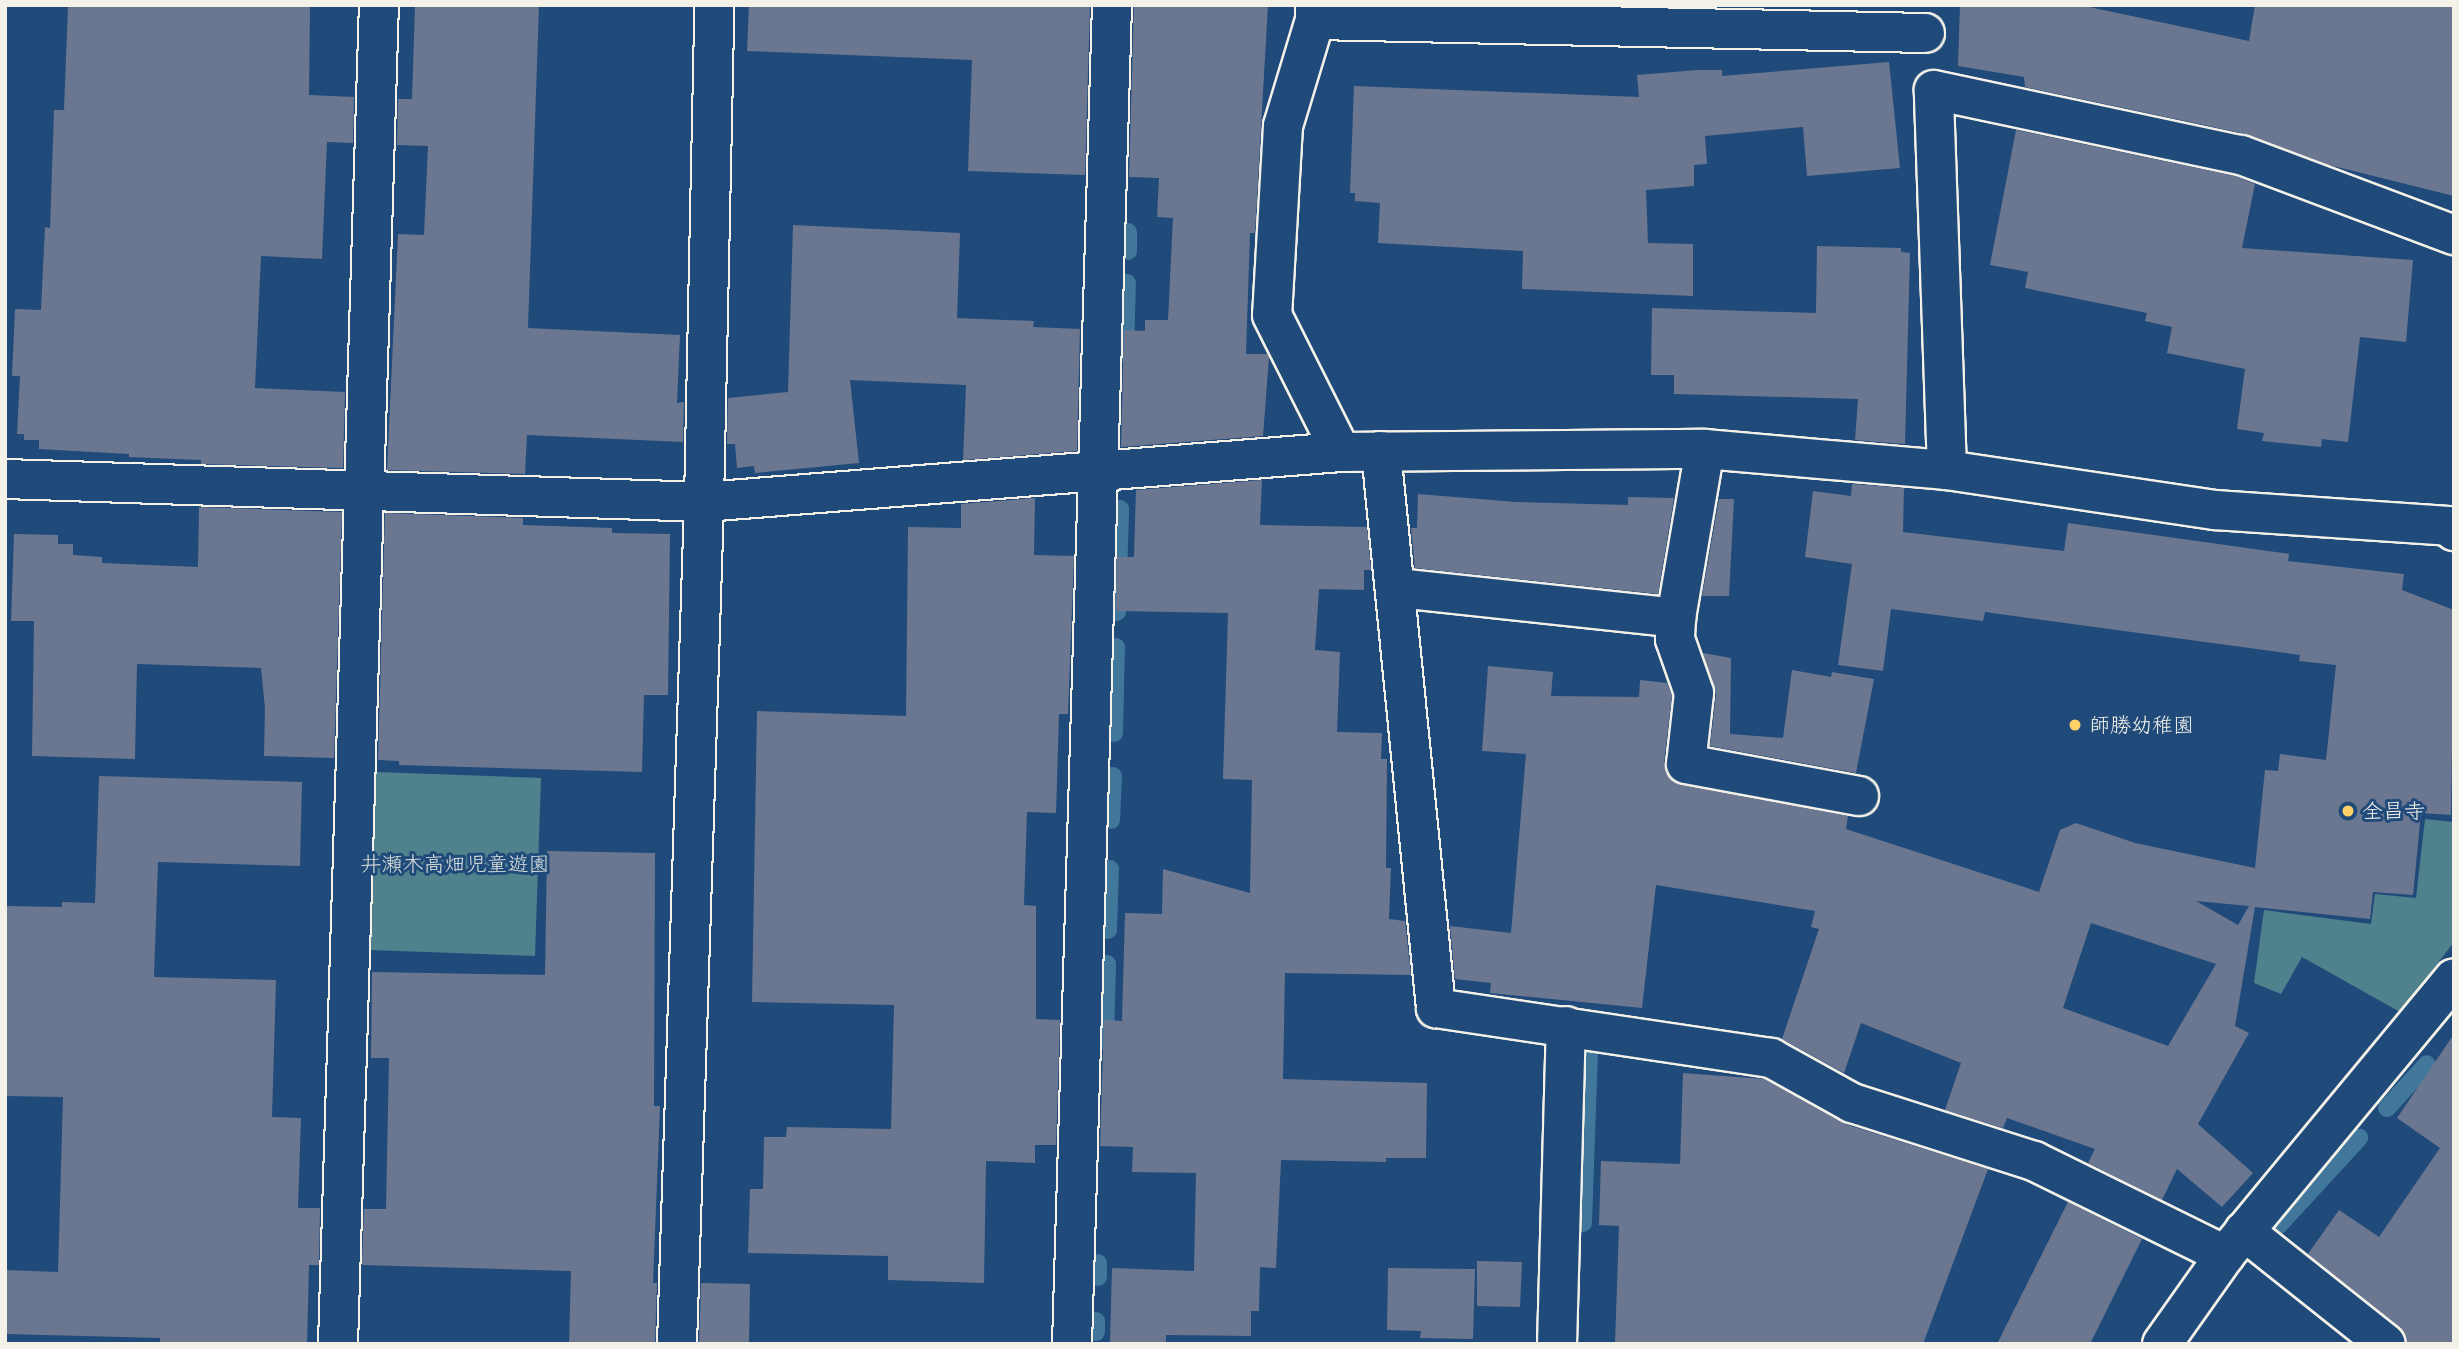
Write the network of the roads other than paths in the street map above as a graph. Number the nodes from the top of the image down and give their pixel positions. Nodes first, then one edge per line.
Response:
1 (379, 5) edge
2 (714, 5) edge
3 (1112, 5) edge
4 (1315, 13) edge
5 (1925, 19) edge
6 (1934, 90) junction
7 (2454, 236) edge
8 (1705, 449) junction
9 (1381, 451) junction
10 (1340, 453) junction
11 (1947, 470) junction
12 (1097, 473) junction
13 (5, 480) edge
14 (365, 491) junction
15 (704, 502) junction
16 (2452, 526) edge
17 (1397, 588) junction
18 (1676, 618) junction
19 (1859, 796) dead end
20 (2454, 978) edge
21 (1566, 1026) junction
22 (2235, 1243) junction
23 (338, 1344) edge
24 (677, 1344) edge
25 (1072, 1344) edge
26 (1556, 1344) edge
27 (2162, 1344) edge
28 (2386, 1344) edge

1 - 14 street
2 - 15 street
3 - 12 street
4 - 5 street
4 - 10 street
5 - 6 street
6 - 7 street
6 - 11 street
8 - 9 street
8 - 11 street
8 - 18 street
9 - 10 street
9 - 17 street
10 - 12 street
11 - 16 street
12 - 15 street
12 - 25 street
13 - 14 street
14 - 15 street
14 - 23 street
15 - 24 street
17 - 18 street
17 - 21 street
18 - 19 street
20 - 22 street
21 - 22 street
21 - 26 street
22 - 27 street
22 - 28 street

